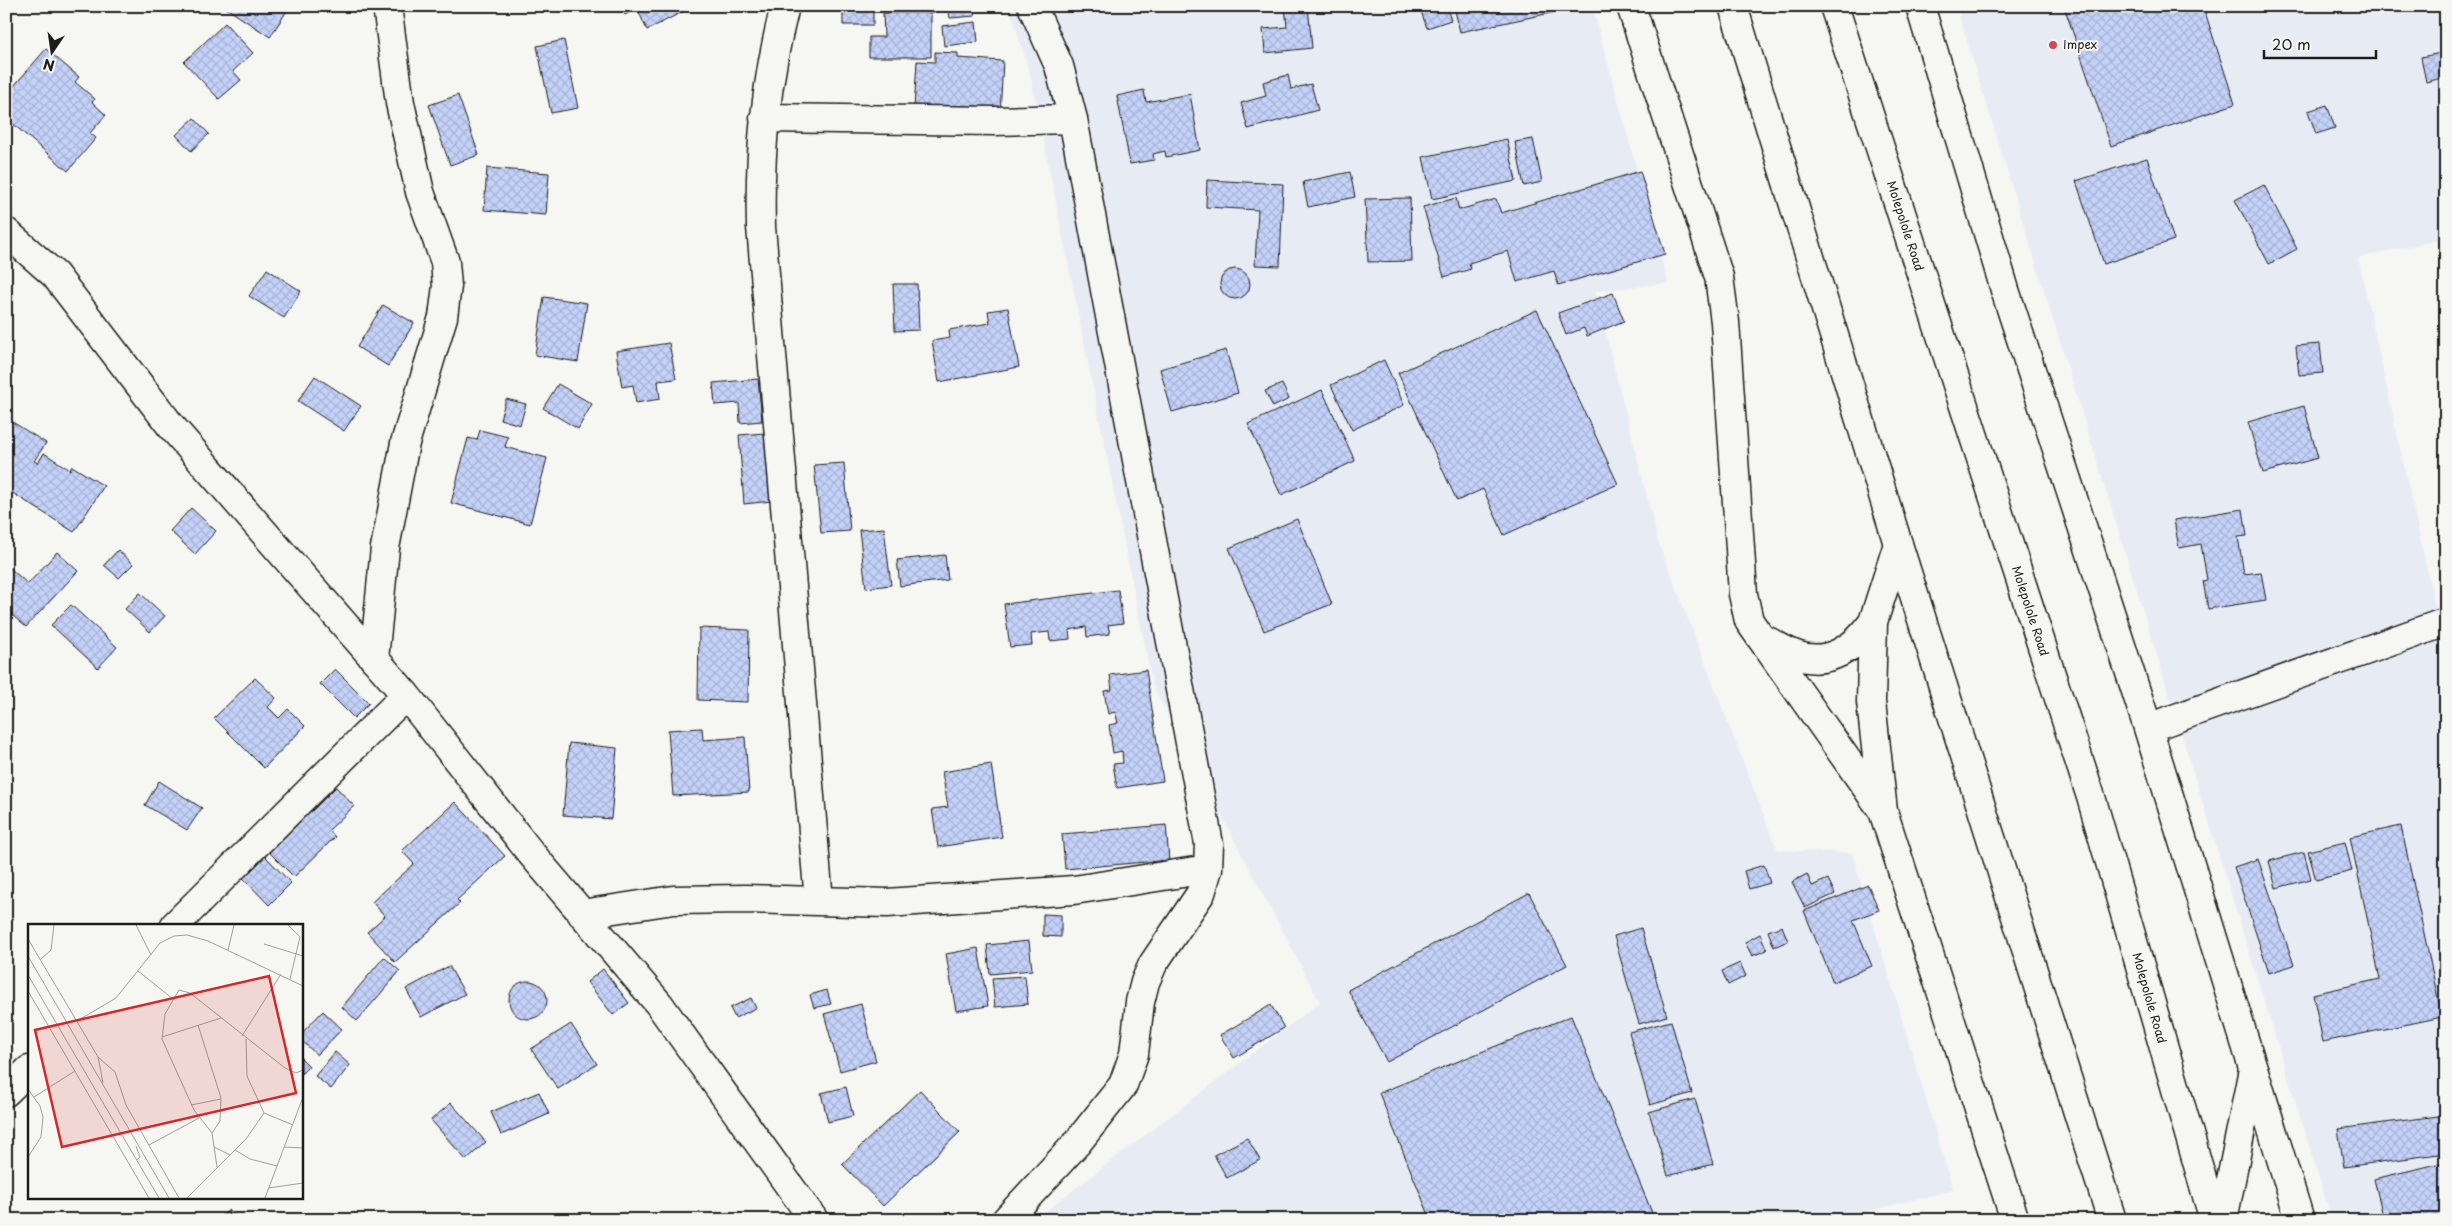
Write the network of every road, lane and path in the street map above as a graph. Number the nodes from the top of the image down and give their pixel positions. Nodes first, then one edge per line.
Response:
1 (387, 6) edge
2 (785, 6) edge
3 (1032, 6) edge
4 (1632, 6) edge
5 (1733, 6) edge
6 (1834, 6) edge
7 (1920, 6) edge
8 (764, 118) junction
9 (1073, 119) junction
10 (6, 232) edge
11 (1898, 544) junction
12 (1873, 622) junction
13 (2446, 622) edge
14 (1758, 636) junction
15 (374, 659) junction
16 (406, 695) junction
17 (2148, 728) junction
18 (1883, 811) junction
19 (1208, 869) junction
20 (819, 901) junction
21 (582, 914) junction
22 (176, 924) edge
23 (2253, 1069) junction
24 (28, 1071) edge
25 (6, 1092) edge
26 (1010, 1219) edge
27 (2013, 1219) edge
28 (814, 1220) edge
29 (2112, 1220) edge
30 (2214, 1220) edge
31 (2223, 1220) edge
32 (2300, 1220) edge

1 - 15 street
2 - 8 street
3 - 9 street
4 - 14 street
5 - 11 street
6 - 30 street, Molepolole Road
7 - 17 street
8 - 9 street
8 - 20 street
9 - 19 street
10 - 15 street
11 - 12 street
11 - 29 street
12 - 14 street
12 - 18 street
13 - 17 street
14 - 18 street
15 - 16 street
16 - 21 street
16 - 22 street
17 - 23 street
18 - 27 street
19 - 20 street
19 - 26 street
20 - 21 street
21 - 28 street
23 - 31 street
23 - 32 street
24 - 25 street

